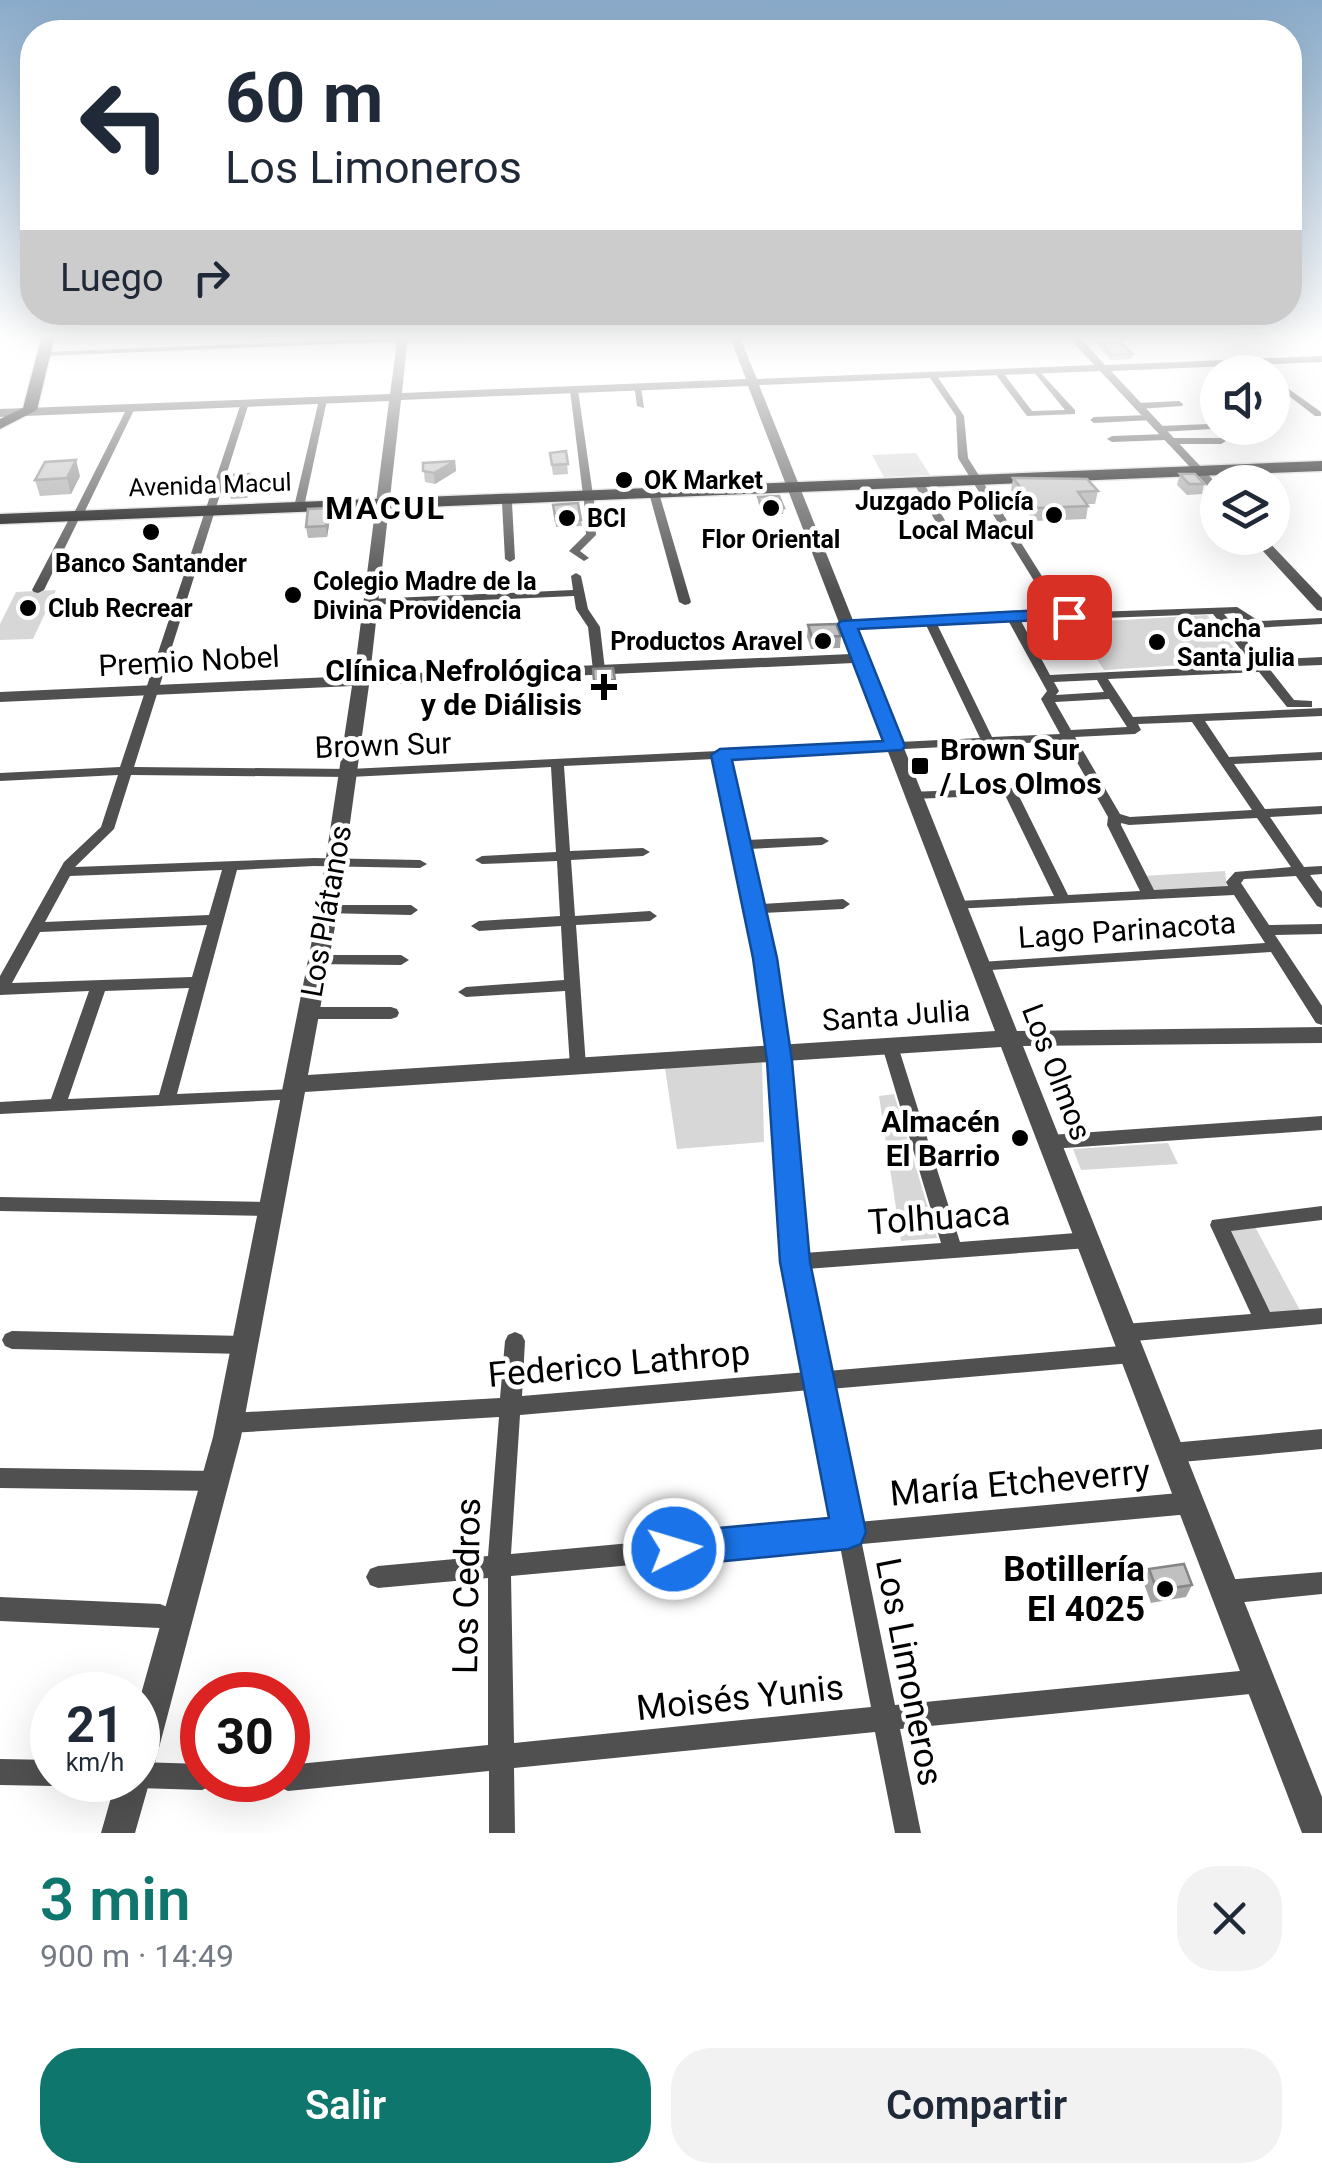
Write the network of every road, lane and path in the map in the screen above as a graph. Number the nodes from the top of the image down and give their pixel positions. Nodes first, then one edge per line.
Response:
1 (125, 421) edge
2 (239, 421) edge
3 (318, 421) edge
4 (393, 421) edge
5 (578, 421) edge
6 (767, 421) edge
7 (960, 421) edge
8 (1116, 421) edge
9 (1151, 421) edge
10 (1200, 430) edge
11 (1165, 436) junction
12 (1132, 438) junction
13 (1112, 439) dead end
14 (1200, 439) edge
15 (1322, 468) edge
16 (1290, 469) edge
17 (1200, 473) joint
18 (978, 482) junction
19 (921, 487) junction
20 (794, 489) junction
21 (656, 495) junction
22 (588, 498) junction
23 (508, 504) junction
24 (299, 506) junction
25 (381, 506) junction
26 (209, 513) junction
27 (76, 518) junction
28 (0, 521) edge
29 (946, 531) dead end
30 (1274, 555) edge
31 (584, 558) dead end
32 (510, 559) dead end
33 (576, 576) dead end
34 (38, 590) dead end
35 (578, 593) junction
36 (370, 602) junction
37 (685, 602) dead end
38 (1322, 607) edge
39 (1216, 611) junction
40 (1060, 614) junction
41 (1012, 616) junction
42 (929, 620) junction
43 (1322, 621) edge
44 (847, 624) junction
45 (1256, 624) junction
46 (1228, 626) junction
47 (860, 658) junction
48 (1322, 661) edge
49 (1260, 666) junction
50 (599, 670) junction
51 (1100, 676) junction
52 (1046, 679) junction
53 (361, 680) junction
54 (151, 690) junction
55 (1112, 695) junction
56 (0, 697) edge
57 (1047, 699) junction
58 (1322, 705) edge
59 (1196, 718) junction
60 (1132, 726) junction
61 (1067, 735) junction
62 (988, 741) junction
63 (895, 746) junction
64 (720, 755) junction
65 (1322, 756) edge
66 (1225, 762) junction
67 (558, 763) junction
68 (126, 771) junction
69 (350, 774) junction
70 (0, 777) edge
71 (914, 794) junction
72 (1322, 810) edge
73 (1261, 814) junction
74 (1114, 817) junction
75 (822, 841) dead end
76 (740, 845) junction
77 (643, 852) dead end
78 (564, 856) junction
79 (482, 860) dead end
80 (336, 862) junction
81 (231, 864) junction
82 (420, 864) dead end
83 (1322, 870) edge
84 (65, 872) junction
85 (1300, 872) junction
86 (1236, 884) junction
87 (1149, 895) junction
88 (1064, 900) junction
89 (1322, 903) edge
90 (843, 904) dead end
91 (958, 906) junction
92 (755, 909) junction
93 (328, 910) junction
94 (411, 910) dead end
95 (650, 916) dead end
96 (216, 920) junction
97 (568, 921) junction
98 (479, 926) dead end
99 (35, 927) junction
100 (1265, 930) junction
101 (1322, 930) edge
102 (1276, 947) junction
103 (318, 960) junction
104 (401, 960) dead end
105 (981, 966) junction
106 (199, 982) junction
107 (572, 985) junction
108 (99, 986) junction
109 (0, 990) edge
110 (466, 992) dead end
111 (308, 1012) junction
112 (391, 1012) dead end
113 (1322, 1019) edge
114 (1322, 1035) edge
115 (1010, 1040) junction
116 (890, 1046) junction
117 (778, 1053) junction
118 (578, 1066) junction
119 (294, 1090) junction
120 (166, 1100) junction
121 (57, 1106) junction
122 (0, 1108) edge
123 (1322, 1124) edge
124 (1050, 1142) junction
125 (0, 1204) edge
126 (272, 1209) junction
127 (1322, 1214) edge
128 (1088, 1240) junction
129 (953, 1250) junction
130 (795, 1262) junction
131 (1322, 1316) edge
132 (1264, 1321) junction
133 (12, 1340) dead end
134 (515, 1341) dead end
135 (1128, 1343) junction
136 (246, 1344) junction
137 (818, 1379) junction
138 (508, 1406) junction
139 (230, 1422) junction
140 (1322, 1439) edge
141 (1171, 1453) junction
142 (0, 1478) edge
143 (217, 1482) junction
144 (1190, 1503) junction
145 (848, 1532) junction
146 (499, 1566) junction
147 (378, 1577) dead end
148 (1322, 1584) edge
149 (1226, 1592) junction
150 (0, 1609) edge
151 (180, 1622) junction
152 (1260, 1681) junction
153 (160, 1689) edge
154 (886, 1718) junction
155 (501, 1758) junction
156 (0, 1772) edge
157 (30, 1773) edge
158 (310, 1776) edge
159 (128, 1802) edge
160 (118, 1833) edge
161 (502, 1833) edge
162 (908, 1833) edge
163 (1319, 1833) edge

1 - 27 street
2 - 26 street
3 - 24 street
4 - 25 street, Los Plátanos
5 - 22 street
6 - 20 street, Los Olmos
7 - 18 street
8 - 12 street
9 - 11 street
10 - 11 street
11 - 12 street
11 - 14 street
11 - 17 street
12 - 13 street
15 - 16 main road, Avenida Macul
17 - 18 main road, Avenida Macul
18 - 19 main road, Avenida Macul
18 - 20 main road, Avenida Macul
18 - 40 street
19 - 20 main road, Avenida Macul
19 - 29 street
20 - 21 main road, Avenida Macul
20 - 44 street, Los Olmos
21 - 22 main road, Avenida Macul
21 - 37 street
22 - 23 main road, Avenida Macul
22 - 25 main road, Avenida Macul
22 - 31 street
23 - 25 main road, Avenida Macul
23 - 32 street
24 - 25 main road, Avenida Macul
24 - 26 main road, Avenida Macul
25 - 26 main road, Avenida Macul
25 - 36 street, Los Plátanos
26 - 27 main road, Avenida Macul
26 - 54 street
27 - 28 main road, Avenida Macul
27 - 34 street
30 - 38 street
33 - 35 street
35 - 36 street
35 - 50 street
36 - 53 street, Los Plátanos
39 - 40 street
39 - 45 street
39 - 46 street, Brown Sur
40 - 41 street
41 - 42 street
41 - 52 street
42 - 44 street
42 - 62 street
43 - 45 street
44 - 47 street, Los Olmos
45 - 46 street
46 - 49 street, Brown Sur
47 - 50 street, Premio Nobel
47 - 63 street, Los Olmos
48 - 49 street
49 - 51 street
49 - 58 street, Brown Sur
50 - 53 street, Premio Nobel
51 - 52 street
51 - 55 street
52 - 57 street
53 - 54 street, Premio Nobel
53 - 69 street, Los Plátanos
54 - 56 street, Premio Nobel
54 - 68 street
55 - 57 street
55 - 60 street
57 - 61 street
58 - 59 street, Brown Sur
59 - 60 street, Brown Sur
59 - 66 street
60 - 61 street, Brown Sur
61 - 62 street, Brown Sur
61 - 74 street
62 - 63 street, Brown Sur
63 - 64 street, Brown Sur
63 - 71 street, Los Olmos
64 - 67 street, Brown Sur
64 - 76 street, Los Limoneros
65 - 66 street
66 - 73 street
67 - 69 street, Brown Sur
67 - 78 street
68 - 69 street, Brown Sur
68 - 70 street, Brown Sur
68 - 84 street
69 - 80 street, Los Plátanos
71 - 88 street
71 - 91 street, Los Olmos
72 - 73 street
73 - 74 street
73 - 85 street
74 - 87 street
75 - 76 street
76 - 92 street, Los Limoneros
77 - 78 street
78 - 79 street
78 - 97 street
80 - 81 street
80 - 82 street
80 - 93 street, Los Plátanos
81 - 84 street
81 - 96 street
83 - 85 street
84 - 99 street
85 - 86 street
85 - 89 street
86 - 87 street
86 - 100 street
87 - 88 street
88 - 91 street
90 - 92 street
91 - 105 street, Los Olmos
92 - 117 street, Los Limoneros
93 - 94 street
93 - 103 street, Los Plátanos
95 - 97 street
96 - 99 street
96 - 106 street
97 - 98 street
97 - 107 street
99 - 109 street
100 - 101 street, Lago Parinacota
100 - 102 street
102 - 105 street, Lago Parinacota
102 - 113 street
103 - 104 street
103 - 111 street, Los Plátanos
105 - 115 street, Los Olmos
106 - 108 street
106 - 120 street
107 - 110 street
107 - 118 street
108 - 109 street
108 - 121 street
111 - 112 street
111 - 119 street, Los Plátanos
114 - 115 street, Santa Julia
115 - 116 street, Santa Julia
115 - 124 street, Los Olmos
116 - 117 street, Santa Julia
116 - 129 street
117 - 118 street, Santa Julia
117 - 130 street, Los Limoneros
118 - 119 street, Santa Julia
119 - 120 street
119 - 126 street, Los Plátanos
120 - 121 street
121 - 122 street
123 - 124 street
124 - 128 street, Los Olmos
125 - 126 street
126 - 136 street, Los Plátanos
127 - 132 street
128 - 129 street, Tolhuaca
128 - 135 street, Los Olmos
129 - 130 street, Tolhuaca
130 - 137 street, Los Limoneros
131 - 132 street, Federico Lathrop
132 - 135 street, Federico Lathrop
133 - 136 street
134 - 138 street, Los Cedros
135 - 137 street, Federico Lathrop
135 - 141 street, Los Olmos
136 - 139 street, Los Plátanos
137 - 138 street, Federico Lathrop
137 - 145 street, Los Limoneros
138 - 139 street, Federico Lathrop
138 - 146 street, Los Cedros
139 - 143 street, Los Plátanos
140 - 141 street
141 - 144 street, Los Olmos
142 - 143 street
143 - 151 street, Los Plátanos
144 - 145 street, María Etcheverry
144 - 149 street, Los Olmos
145 - 146 street, María Etcheverry
145 - 154 street, Los Limoneros
146 - 147 street, María Etcheverry
146 - 155 street, Los Cedros
148 - 149 street
149 - 152 street, Los Olmos
150 - 151 street
151 - 153 street, Los Plátanos
152 - 154 street, Moisés Yunis
152 - 163 street, Los Olmos
154 - 155 street, Moisés Yunis
154 - 162 street, Los Limoneros
155 - 158 street, Moisés Yunis
155 - 161 street, Los Cedros
156 - 157 street
159 - 160 street

